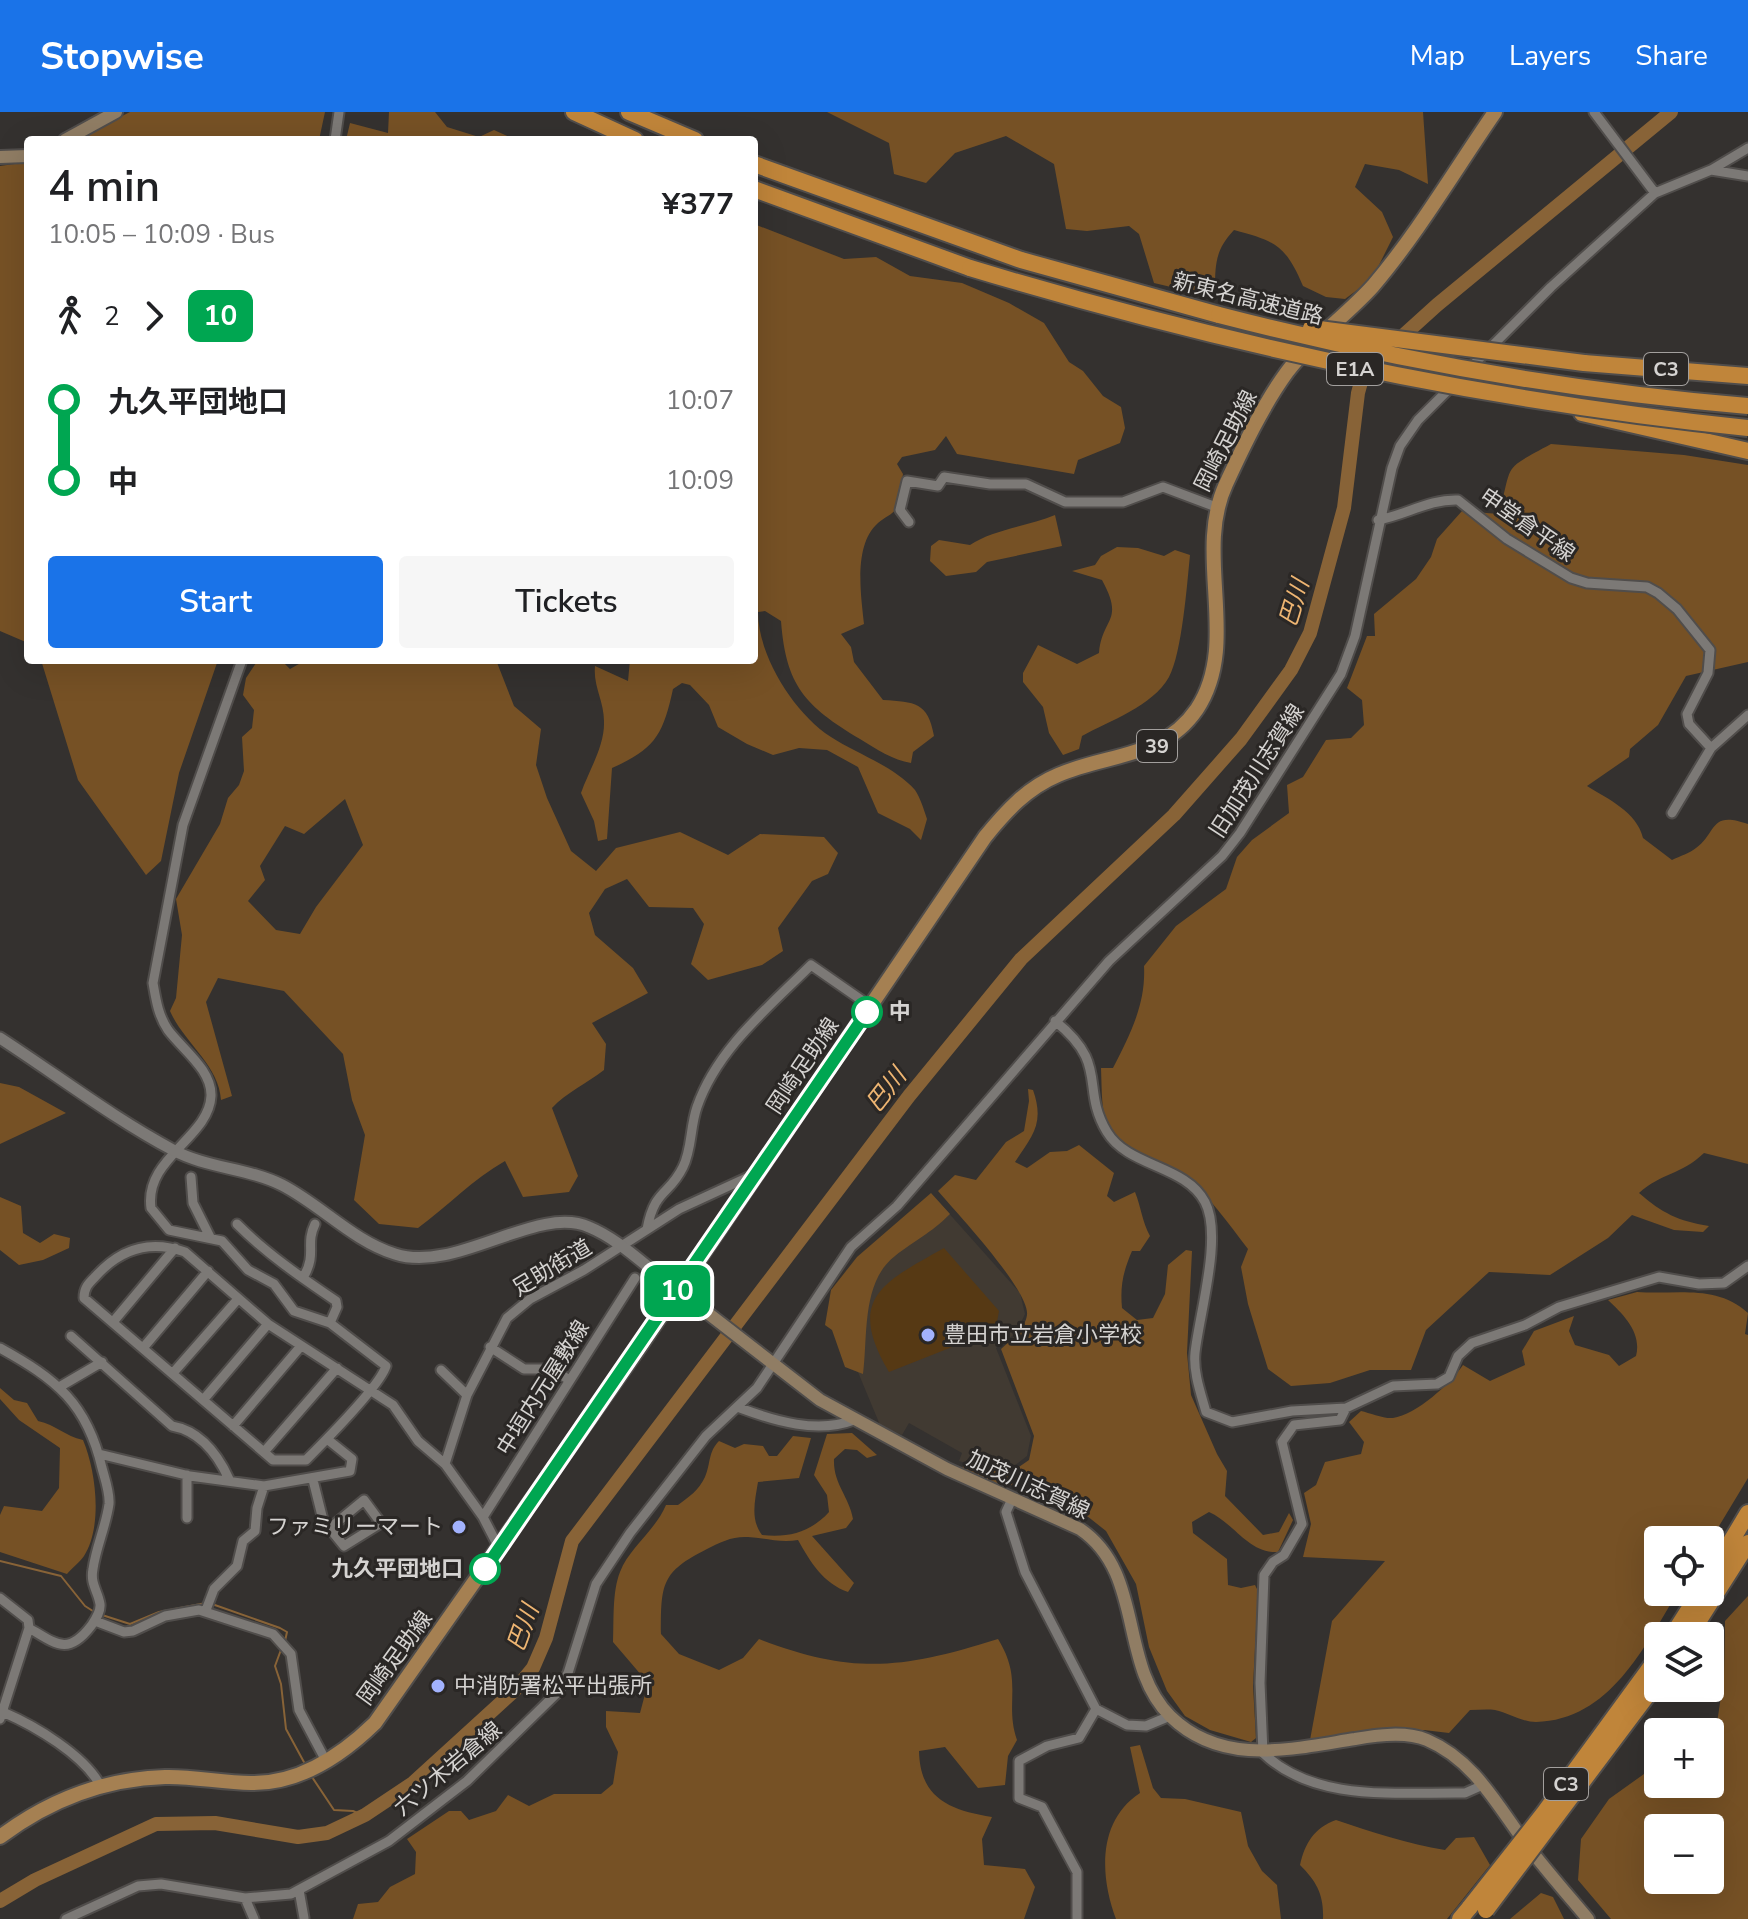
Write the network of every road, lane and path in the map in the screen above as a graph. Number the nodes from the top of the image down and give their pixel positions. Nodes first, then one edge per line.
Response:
1 (116, 112) edge
2 (339, 112) edge
3 (574, 112) edge
4 (629, 112) edge
5 (1495, 112) edge
6 (1594, 112) edge
7 (72, 136) edge
8 (336, 136) edge
9 (626, 136) edge
10 (686, 136) edge
11 (1748, 148) edge
12 (24, 156) edge
13 (0, 157) edge
14 (758, 165) edge
15 (1711, 170) junction
16 (1748, 176) edge
17 (758, 190) edge
18 (1652, 190) junction
19 (1219, 315) junction
20 (1748, 376) edge
21 (1515, 399) junction
22 (1748, 406) edge
23 (1748, 428) edge
24 (1748, 451) edge
25 (1216, 507) junction
26 (1378, 520) junction
27 (909, 522) dead end
28 (241, 664) edge
29 (1748, 715) edge
30 (1711, 748) junction
31 (1672, 813) dead end
32 (870, 1006) junction
33 (1055, 1021) junction
34 (0, 1038) edge
35 (175, 1151) junction
36 (755, 1174) junction
37 (191, 1177) dead end
38 (237, 1224) dead end
39 (315, 1224) dead end
40 (647, 1229) junction
41 (210, 1237) junction
42 (175, 1248) junction
43 (620, 1248) junction
44 (1748, 1266) edge
45 (208, 1271) junction
46 (304, 1276) junction
47 (635, 1278) dead end
48 (678, 1290) junction
49 (238, 1299) junction
50 (113, 1322) junction
51 (330, 1323) junction
52 (268, 1324) junction
53 (71, 1336) dead end
54 (301, 1346) junction
55 (490, 1347) junction
56 (0, 1348) edge
57 (143, 1348) junction
58 (102, 1362) junction
59 (771, 1363) junction
60 (337, 1368) junction
61 (441, 1370) dead end
62 (173, 1373) junction
63 (569, 1380) junction
64 (61, 1386) junction
65 (370, 1388) junction
66 (467, 1395) junction
67 (204, 1399) junction
68 (740, 1408) junction
69 (1346, 1408) junction
70 (854, 1420) junction
71 (233, 1426) junction
72 (327, 1439) junction
73 (264, 1452) junction
74 (99, 1454) junction
75 (445, 1464) junction
76 (187, 1475) junction
77 (229, 1479) junction
78 (313, 1480) junction
79 (264, 1486) junction
80 (1012, 1499) junction
81 (1748, 1513) edge
82 (483, 1517) junction
83 (187, 1518) dead end
84 (330, 1528) junction
85 (1748, 1543) edge
86 (499, 1548) junction
87 (1724, 1553) edge
88 (1724, 1572) edge
89 (0, 1598) edge
90 (1696, 1606) edge
91 (206, 1610) junction
92 (95, 1621) junction
93 (1683, 1622) edge
94 (29, 1628) junction
95 (1644, 1676) edge
96 (1644, 1699) edge
97 (1096, 1709) junction
98 (2, 1716) edge
99 (1170, 1716) junction
100 (1263, 1753) junction
101 (326, 1761) junction
102 (100, 1785) junction
103 (1483, 1785) junction
104 (0, 1837) edge
105 (299, 1890) junction
106 (245, 1898) junction
107 (1474, 1914) edge
108 (304, 1918) edge
109 (66, 1919) edge
110 (254, 1919) edge
111 (1077, 1919) edge
112 (1588, 1919) edge

1 - 7 main road
2 - 8 street
3 - 9 highway
4 - 10 highway
5 - 25 main road, 岡崎足助線 / 39
6 - 18 street
11 - 15 street, 旧加茂川志賀線
12 - 13 main road
14 - 19 highway, 新東名高速道路 / E1A
15 - 16 street
15 - 18 street, 旧加茂川志賀線
17 - 21 highway, 新東名高速道路 / E1A, bridge
18 - 26 street, 旧加茂川志賀線
19 - 20 highway, C3, bridge
19 - 22 highway, 新東名高速道路 / E1A, bridge
21 - 23 highway, 新東名高速道路 / E1A, bridge
21 - 24 highway, bridge
25 - 27 street
25 - 32 main road, 岡崎足助線 / 39
26 - 30 street, 申堂倉平線
26 - 33 street, 旧加茂川志賀線
28 - 35 street
29 - 30 street
30 - 31 street
32 - 36 main road, 岡崎足助線 / 39
32 - 40 street
33 - 59 street, 旧加茂川志賀線
33 - 69 street
34 - 35 street
35 - 41 street
35 - 43 street
36 - 40 street, 足助街道
36 - 48 main road, 岡崎足助線 / 39
37 - 41 street
38 - 46 street
39 - 46 street
40 - 43 street, 足助街道
41 - 51 street
42 - 45 street
42 - 50 street
42 - 50 street
43 - 48 street
43 - 55 street, 足助街道
44 - 69 street
45 - 49 street
45 - 57 street
46 - 51 street
47 - 63 street, 中垣内元屋敷線
48 - 59 main road, 加茂川志賀線
48 - 86 main road, 岡崎足助線 / 39
49 - 52 street
49 - 62 street
50 - 57 street
51 - 65 street
52 - 54 street
52 - 67 street
53 - 58 street
54 - 60 street
54 - 71 street
55 - 63 street
55 - 66 street, 足助街道
56 - 64 street
57 - 62 street
58 - 64 street
58 - 77 street
59 - 68 street, 六ツ木岩倉線
59 - 70 main road, 加茂川志賀線
60 - 65 street
60 - 73 street
61 - 66 street
62 - 67 street
63 - 82 street, 中垣内元屋敷線
64 - 74 street
65 - 72 street
65 - 75 street
66 - 75 street, 足助街道
67 - 71 street
68 - 70 street
68 - 105 street, 六ツ木岩倉線
69 - 100 street
70 - 80 main road, 加茂川志賀線
71 - 73 street
72 - 73 street
72 - 78 street
74 - 76 street
74 - 92 street
75 - 82 street
76 - 77 street
76 - 83 street
77 - 79 street
78 - 79 street
78 - 84 street
79 - 91 street
80 - 97 street
80 - 99 main road, 加茂川志賀線
81 - 87 highway
82 - 86 street
84 - 84 street
85 - 88 highway
86 - 101 main road, 岡崎足助線 / 39
89 - 94 street
90 - 93 highway
91 - 92 street
91 - 101 street
92 - 94 street
94 - 98 street
95 - 107 highway, C3, bridge
96 - 107 highway, C3, bridge
97 - 99 street
97 - 111 street
98 - 102 street
99 - 100 main road, 加茂川志賀線
100 - 103 street
100 - 103 main road, 加茂川志賀線
101 - 102 main road, 岡崎足助線 / 39
102 - 104 main road, 岡崎足助線 / 39
103 - 112 main road, 加茂川志賀線
105 - 106 street, 六ツ木岩倉線
105 - 108 street
106 - 109 street, 六ツ木岩倉線
106 - 110 street

